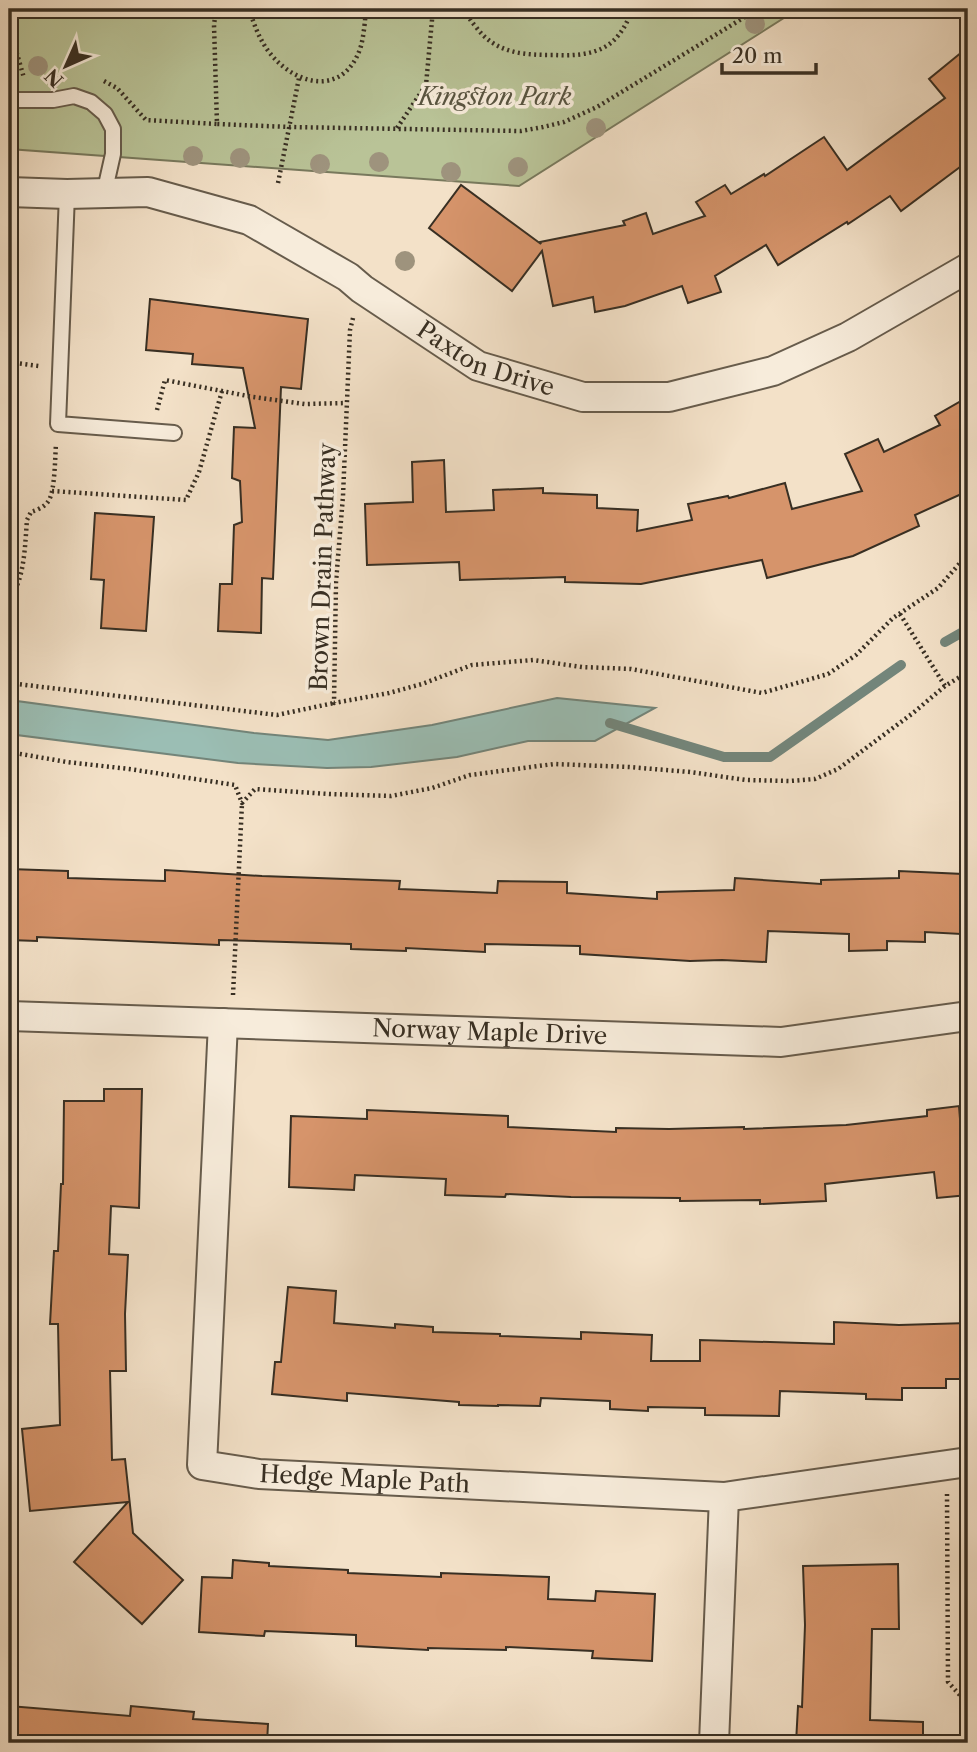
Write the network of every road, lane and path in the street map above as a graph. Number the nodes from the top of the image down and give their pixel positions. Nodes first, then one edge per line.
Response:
1 (216, 9) edge
2 (249, 9) edge
3 (366, 9) edge
4 (433, 9) edge
5 (465, 9) edge
6 (632, 9) edge
7 (758, 9) edge
8 (9, 26) edge
9 (17, 78) dead end
10 (299, 78) junction
11 (9, 100) edge
12 (289, 127) junction
13 (397, 128) junction
14 (278, 183) dead end
15 (9, 192) edge
16 (67, 194) junction
17 (104, 194) junction
18 (968, 268) edge
19 (362, 289) junction
20 (9, 362) edge
21 (60, 369) junction
22 (222, 391) junction
23 (346, 403) junction
24 (58, 424) junction
25 (152, 432) junction
26 (174, 433) dead end
27 (52, 491) junction
28 (968, 554) edge
29 (9, 599) edge
30 (900, 614) junction
31 (968, 672) edge
32 (9, 682) edge
33 (945, 686) junction
34 (334, 703) junction
35 (9, 752) edge
36 (242, 803) junction
37 (9, 1016) edge
38 (968, 1016) edge
39 (228, 1023) junction
40 (958, 1463) edge
41 (724, 1497) junction
42 (968, 1704) edge
43 (713, 1743) edge

1 - 12 path
2 - 10 path
3 - 10 path
4 - 13 path
5 - 6 path
7 - 13 path
8 - 9 path
10 - 12 path
11 - 17 lane
12 - 13 path
12 - 14 path
15 - 16 street, Paxton Drive
16 - 17 street, Paxton Drive
16 - 21 lane
17 - 19 street, Paxton Drive
18 - 19 street, Paxton Drive
19 - 23 path, Brown Drain Pathway
20 - 21 path
21 - 24 lane
22 - 23 path
22 - 25 path
22 - 27 path
23 - 34 path, Brown Drain Pathway
24 - 25 lane
24 - 27 path
25 - 26 lane
27 - 29 path
28 - 30 path, Brown Drain Pathway
30 - 33 path
30 - 34 path, Brown Drain Pathway
31 - 33 path
32 - 34 path
33 - 36 path
35 - 36 path
36 - 39 path
37 - 39 street, Norway Maple Drive
38 - 39 street, Norway Maple Drive
39 - 41 street, Hedge Maple Path
40 - 41 street, Hedge Maple Path
40 - 42 path
41 - 43 street

